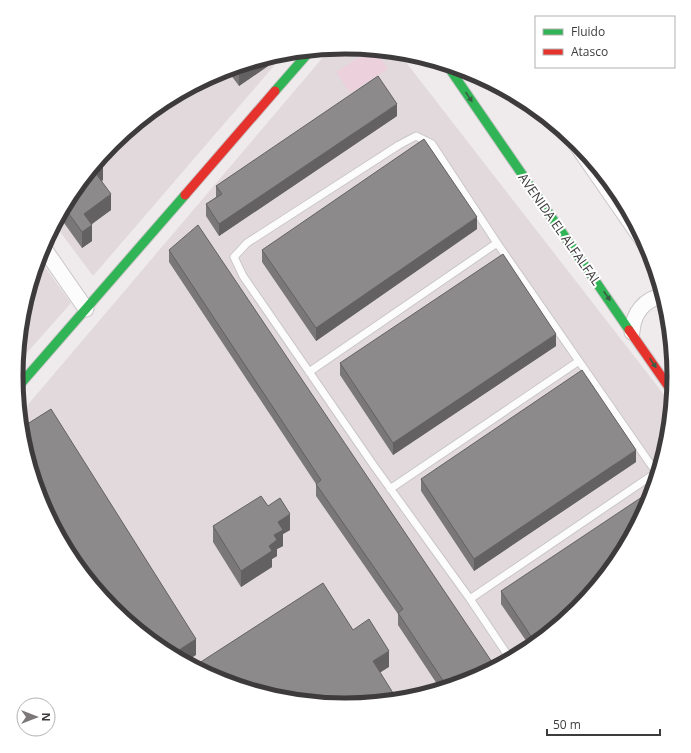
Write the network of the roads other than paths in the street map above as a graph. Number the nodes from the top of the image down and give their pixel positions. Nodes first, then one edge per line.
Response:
1 (304, 57) edge
2 (452, 72) edge
3 (600, 178) edge
4 (625, 214) edge
5 (497, 243) junction
6 (47, 254) edge
7 (658, 297) edge
8 (86, 309) junction
9 (632, 332) junction
10 (580, 361) junction
11 (309, 372) junction
12 (23, 381) edge
13 (668, 385) edge
14 (654, 469) edge
15 (652, 478) edge
16 (390, 489) junction
17 (470, 599) junction
18 (508, 655) edge

1 - 8 street
2 -> 9 street, AVENIDA EL ALFALFAL
3 - 4 street
5 - 10 lane
5 - 11 lane
5 - 11 lane
6 - 8 street
7 - 9 street
8 - 12 street
9 -> 13 street, AVENIDA EL ALFALFAL
10 - 14 lane
10 - 16 lane
11 - 16 lane
15 - 17 lane
16 - 17 lane
17 - 18 lane

